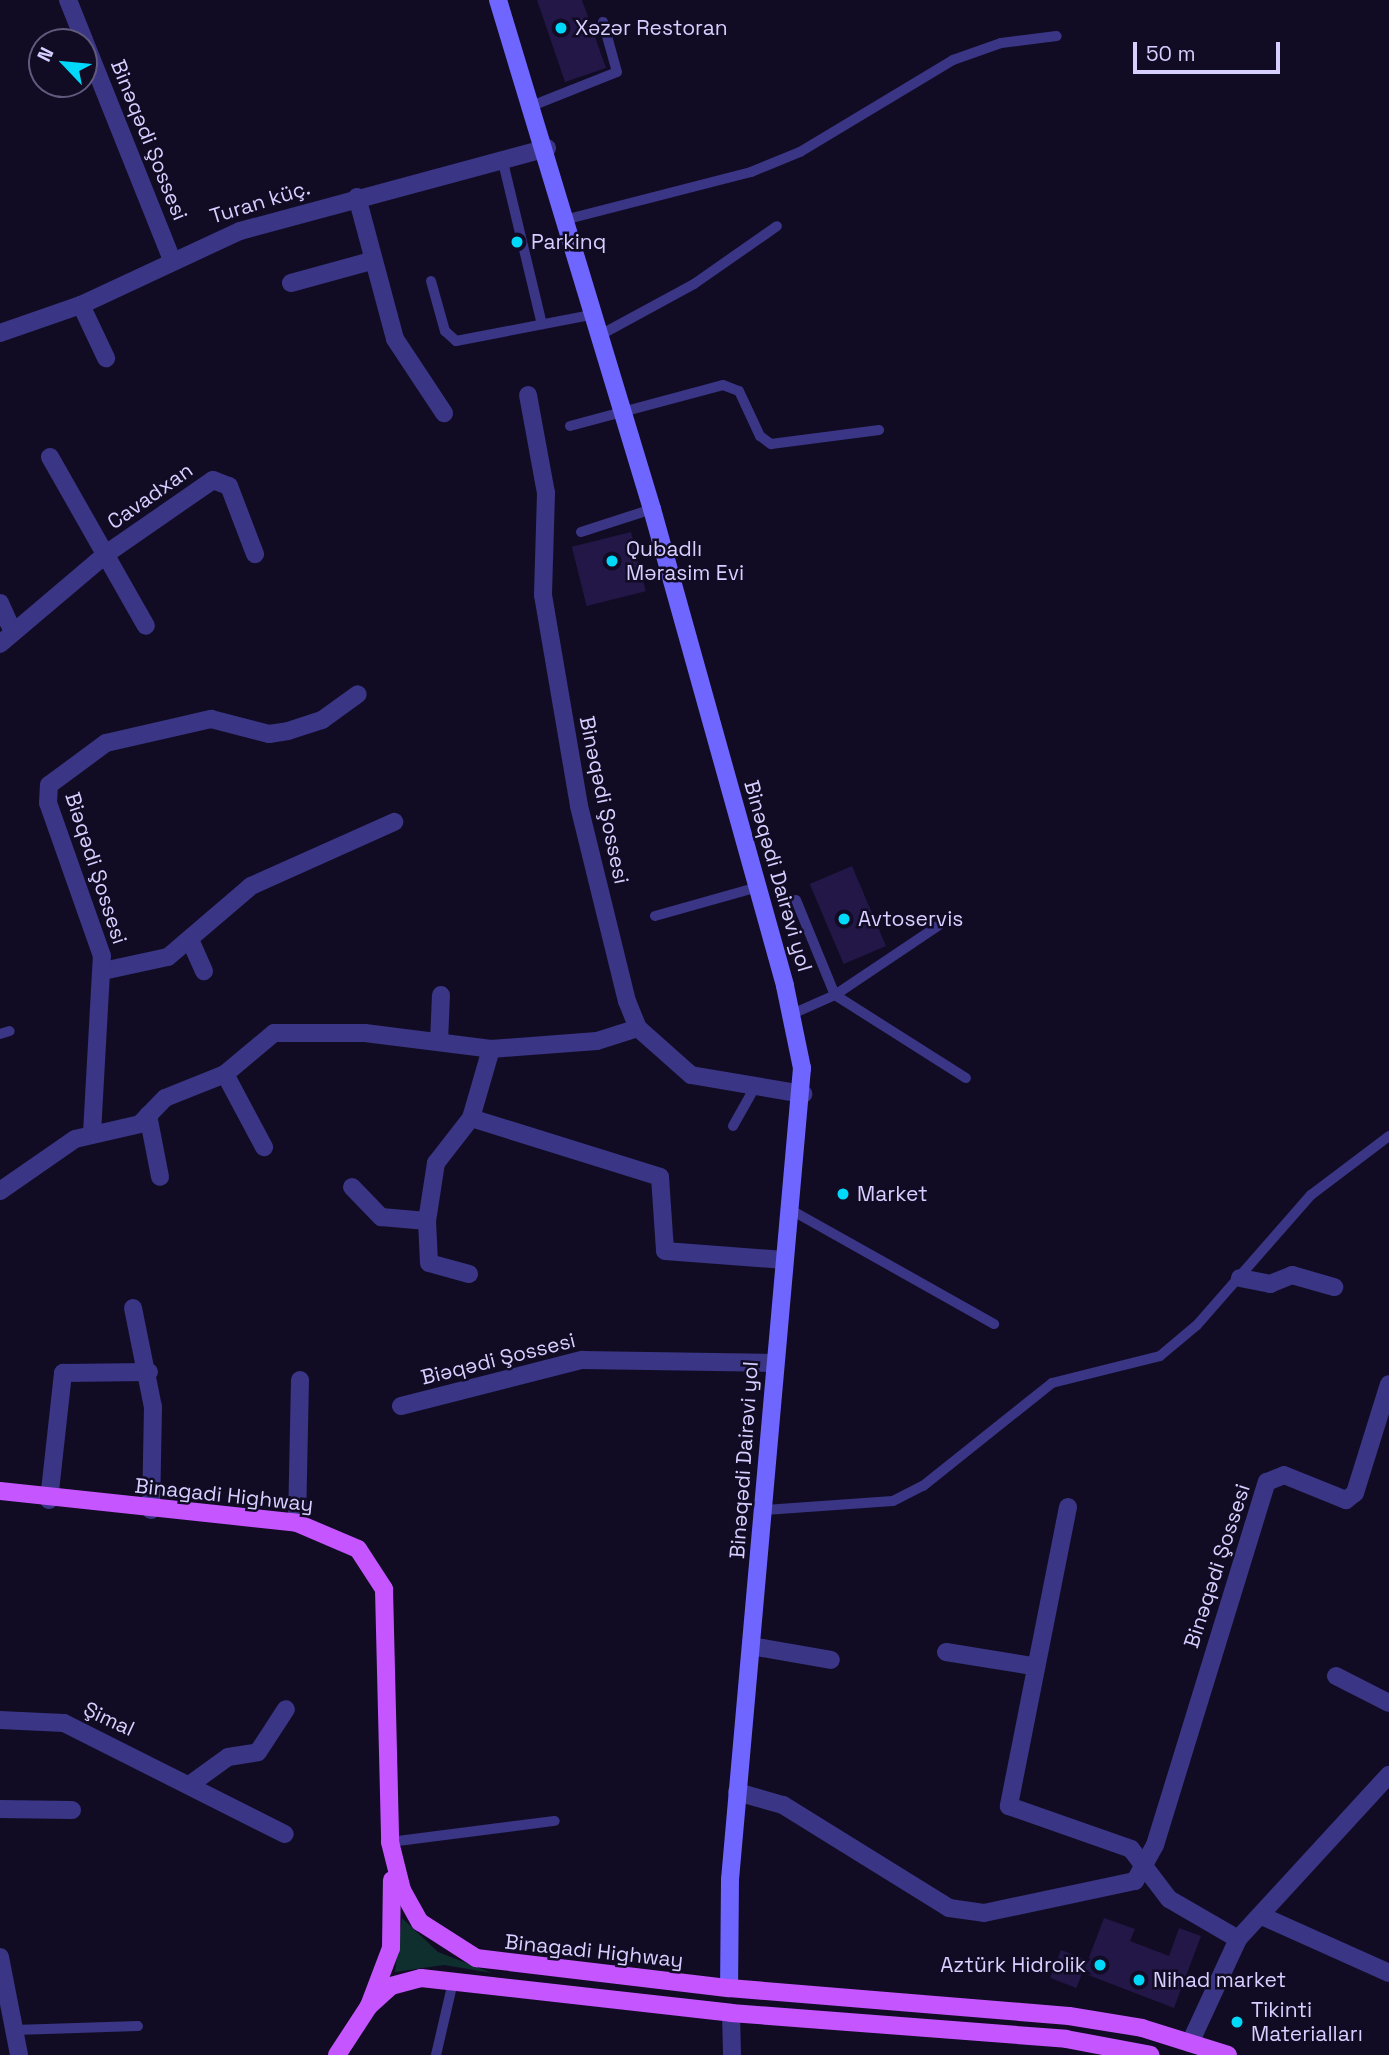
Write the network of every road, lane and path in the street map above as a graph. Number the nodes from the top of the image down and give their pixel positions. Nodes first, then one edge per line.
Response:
1 (68, 0) edge
2 (498, 0) edge
3 (603, 22) dead end
4 (1057, 36) dead end
5 (534, 105) junction
6 (547, 148) junction
7 (502, 158) junction
8 (357, 197) junction
9 (568, 219) junction
10 (777, 226) dead end
11 (171, 258) junction
12 (371, 261) junction
13 (431, 281) dead end
14 (291, 283) dead end
15 (81, 305) junction
16 (596, 314) junction
17 (542, 324) junction
18 (0, 333) edge
19 (601, 334) junction
20 (106, 358) dead end
21 (528, 394) dead end
22 (623, 411) junction
23 (444, 413) dead end
24 (570, 426) dead end
25 (879, 430) dead end
26 (50, 457) dead end
27 (652, 509) junction
28 (581, 532) dead end
29 (106, 554) junction
30 (255, 554) dead end
31 (0, 604) edge
32 (146, 626) dead end
33 (7, 638) edge
34 (358, 694) dead end
35 (394, 822) dead end
36 (758, 887) junction
37 (796, 900) dead end
38 (655, 916) dead end
39 (939, 925) dead end
40 (191, 942) junction
41 (103, 971) junction
42 (204, 971) dead end
43 (440, 995) dead end
44 (835, 995) junction
45 (792, 1014) junction
46 (638, 1028) junction
47 (439, 1042) junction
48 (491, 1049) junction
49 (225, 1074) junction
50 (966, 1078) dead end
51 (755, 1087) junction
52 (803, 1094) junction
53 (148, 1115) junction
54 (471, 1118) junction
55 (733, 1126) dead end
56 (92, 1133) junction
57 (1389, 1136) edge
58 (264, 1147) dead end
59 (160, 1177) dead end
60 (352, 1187) dead end
61 (0, 1191) edge
62 (791, 1210) junction
63 (426, 1221) junction
64 (784, 1260) junction
65 (469, 1274) dead end
66 (1240, 1278) junction
67 (1334, 1287) dead end
68 (133, 1308) dead end
69 (994, 1324) dead end
70 (774, 1363) junction
71 (149, 1372) junction
72 (299, 1380) dead end
73 (1389, 1384) edge
74 (401, 1406) dead end
75 (0, 1491) edge
76 (49, 1500) junction
77 (1068, 1507) dead end
78 (151, 1510) junction
79 (765, 1510) junction
80 (297, 1522) junction
81 (751, 1646) junction
82 (946, 1651) dead end
83 (831, 1660) dead end
84 (1032, 1666) junction
85 (1336, 1676) dead end
86 (1389, 1703) edge
87 (286, 1709) dead end
88 (0, 1720) edge
89 (1389, 1775) edge
90 (192, 1783) junction
91 (737, 1792) junction
92 (0, 1809) edge
93 (72, 1810) dead end
94 (555, 1821) dead end
95 (285, 1834) dead end
96 (390, 1842) junction
97 (1147, 1866) junction
98 (1264, 1917) junction
99 (1238, 1939) junction
100 (0, 1959) edge
101 (1389, 1973) edge
102 (453, 1982) junction
103 (729, 1988) junction
104 (369, 2006) junction
105 (731, 2013) junction
106 (1108, 2021) junction
107 (138, 2026) dead end
108 (14, 2030) junction
109 (1191, 2043) junction
110 (1104, 2050) edge
111 (19, 2055) edge
112 (337, 2055) edge
113 (436, 2055) edge
114 (732, 2055) edge
115 (1151, 2055) edge
116 (1228, 2055) edge

1 - 11 street, Binəqədi Şossesi
2 - 5 main road, Binəqədi Dairəvi yol
3 - 5 lane
4 - 9 lane
5 - 6 main road, Binəqədi Dairəvi yol
6 - 7 street, Turan küç.
6 - 9 main road, Binəqədi Dairəvi yol
7 - 8 street, Turan küç.
7 - 17 lane
8 - 11 street, Turan küç.
8 - 12 street
9 - 16 main road, Binəqədi Dairəvi yol
10 - 19 lane
11 - 15 street, Turan küç.
12 - 14 street
12 - 23 street
13 - 17 lane
15 - 18 street, Turan küç.
15 - 20 street
16 - 17 lane
16 - 19 main road, Binəqədi Dairəvi yol
19 - 22 main road, Binəqədi Dairəvi yol
21 - 46 street, Binəqədi Şossesi
22 - 24 lane
22 - 25 lane
22 - 27 main road, Binəqədi Dairəvi yol
26 - 29 street, Cavadxan
27 - 28 lane
27 - 36 main road, Binəqədi Dairəvi yol
29 - 30 street, Cavadxan
29 - 32 street, Cavadxan
29 - 33 street, Cavadxan
31 - 33 street
34 - 41 street, Biəqədi Şossesi
35 - 40 street, Biəqədi Şossesi
36 - 38 lane
36 - 45 main road, Binəqədi Dairəvi yol
37 - 44 lane
39 - 44 lane
40 - 41 street, Biəqədi Şossesi
40 - 42 street
41 - 56 street, Biəqədi Şossesi
43 - 47 street
44 - 45 lane
44 - 50 lane
45 - 52 main road, Binəqədi Dairəvi yol
46 - 48 street
46 - 51 street
47 - 48 street
47 - 49 street
48 - 54 street
49 - 53 street
49 - 58 street
51 - 52 street
51 - 55 lane
52 - 62 main road, Binəqədi Dairəvi yol
53 - 56 street
53 - 59 street
54 - 63 street
54 - 64 street
56 - 61 street
57 - 66 lane
60 - 63 street
62 - 64 main road, Binəqədi Dairəvi yol
62 - 69 lane
63 - 65 street
64 - 70 main road, Binəqədi Dairəvi yol
66 - 67 street
66 - 79 lane
68 - 71 street
70 - 74 street, Biəqədi Şossesi
70 - 79 main road, Binəqədi Dairəvi yol
71 - 76 street
71 - 78 street
72 - 80 street
73 - 97 street, Binəqədi Şossesi
75 - 76 main road, Binagadi Highway
76 - 78 main road, Binagadi Highway
77 - 84 street
78 - 80 main road, Binagadi Highway
79 - 81 main road, Binəqədi Dairəvi yol
80 - 96 main road, Binagadi Highway
81 - 83 street
81 - 91 main road, Binəqədi Dairəvi yol
82 - 84 street
84 - 97 street
85 - 86 street
87 - 90 street
88 - 90 street, Şimal
89 - 98 street
90 - 95 street, Şimal
91 - 97 street
91 - 103 main road, Binəqədi Dairəvi yol
92 - 93 street
94 - 96 lane
96 - 103 main road, Binagadi Highway
96 - 104 main road
97 - 99 street
98 - 99 street
98 - 101 street
99 - 109 street
100 - 108 street
102 - 104 main road
102 - 105 main road
102 - 113 lane
103 - 105 main road
103 - 106 main road, Binagadi Highway
104 - 112 main road
105 - 110 main road
105 - 114 street
106 - 109 main road, Binagadi Highway
106 - 110 main road
107 - 108 lane
108 - 111 street
109 - 116 main road, Binagadi Highway
110 - 115 main road

